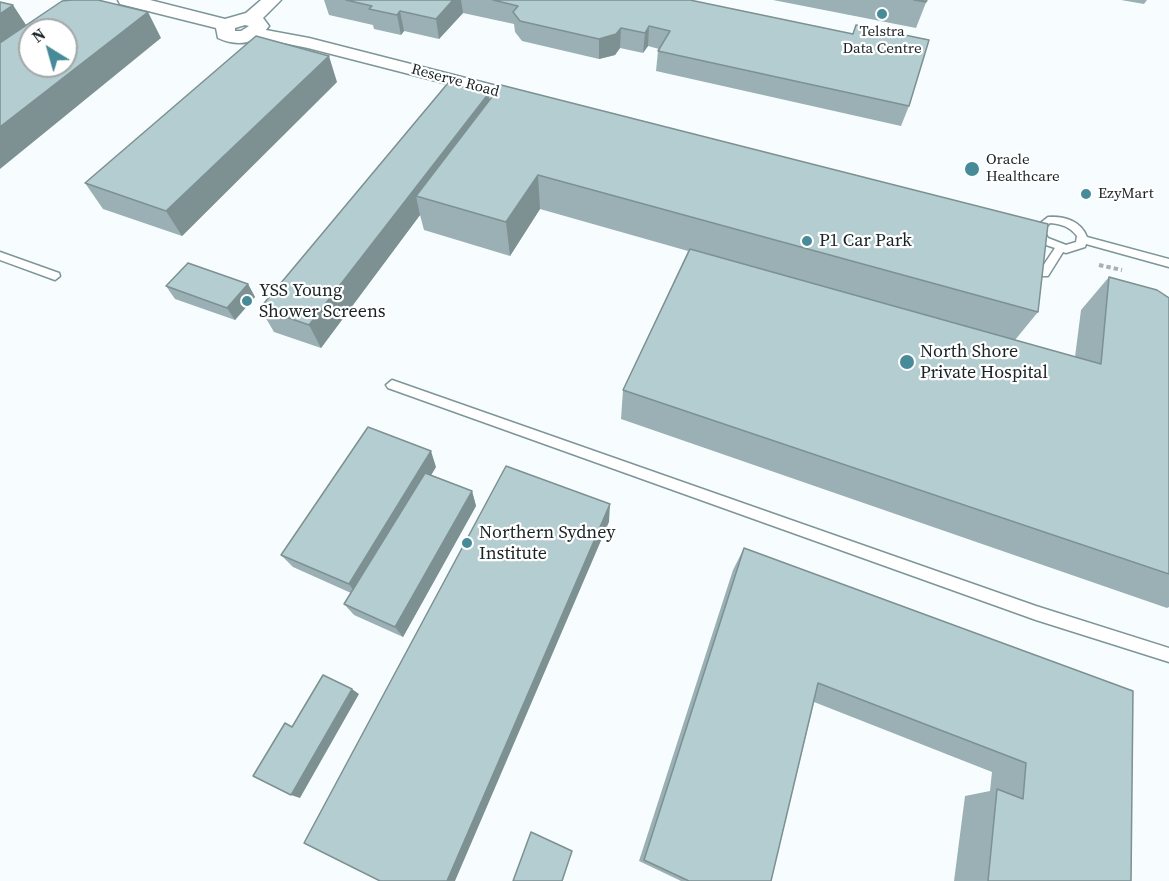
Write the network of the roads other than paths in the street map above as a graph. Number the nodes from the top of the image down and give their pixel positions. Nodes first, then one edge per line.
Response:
1 (128, 0) edge
2 (272, 0) edge
3 (253, 26) junction
4 (546, 104) edge
5 (1026, 226) edge
6 (1038, 229) junction
7 (1083, 240) junction
8 (1060, 248) junction
9 (0, 256) edge
10 (1169, 263) edge
11 (1022, 273) edge
12 (55, 276) dead end
13 (393, 385) dead end
14 (1169, 655) edge

1 - 3 street
2 - 3 street
3 - 4 street, Reserve Road
5 - 6 lane
6 - 7 lane
6 - 8 lane
7 - 8 lane
7 - 10 lane
8 - 11 lane
9 - 12 lane
13 - 14 lane

